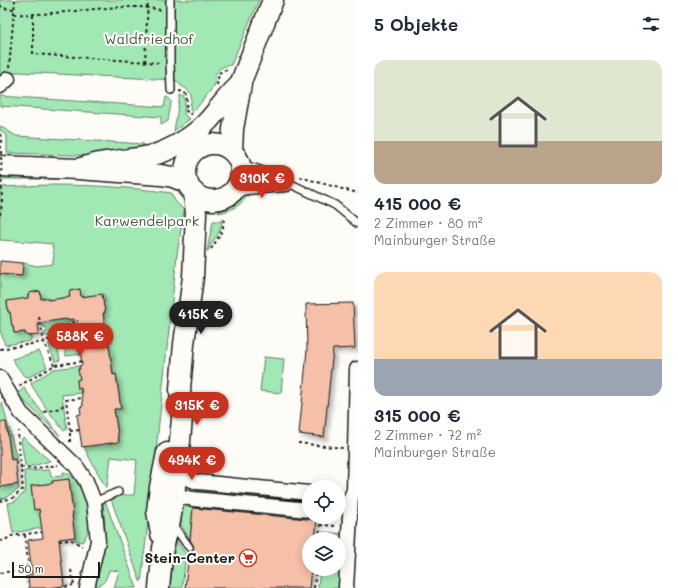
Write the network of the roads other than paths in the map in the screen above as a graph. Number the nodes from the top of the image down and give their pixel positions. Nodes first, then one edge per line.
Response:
1 (170, 0) edge
2 (273, 0) edge
3 (236, 78) junction
4 (174, 90) road end
5 (198, 150) junction
6 (1, 158) edge
7 (236, 159) junction
8 (78, 169) junction
9 (291, 180) junction
10 (191, 188) junction
11 (228, 194) junction
12 (358, 224) edge
13 (193, 277) junction
14 (358, 368) edge
15 (0, 378) edge
16 (172, 459) junction
17 (118, 492) dead end
18 (302, 492) edge
19 (350, 493) edge
20 (174, 495) junction
21 (94, 502) junction
22 (302, 509) edge
23 (346, 510) edge
24 (170, 520) junction
25 (344, 524) edge
26 (189, 547) dead end
27 (163, 548) junction
28 (80, 586) edge
29 (159, 588) edge
30 (346, 588) edge

1 - 4 lane
2 - 3 main road
3 - 5 main road
3 - 7 main road
3 - 8 main road
5 - 7 main road
5 - 8 main road
5 - 10 main road
6 - 8 main road
7 - 9 street
7 - 11 main road
8 - 10 main road
9 - 11 street
9 - 12 lane
10 - 11 main road
10 - 13 main road
11 - 13 main road
13 - 16 main road
14 - 19 street
15 - 21 street
16 - 18 street
16 - 20 main road
16 - 27 main road
17 - 21 lane
19 - 23 street
20 - 22 street
20 - 24 main road
21 - 28 street
24 - 26 lane
24 - 27 main road
25 - 30 street
27 - 29 main road

